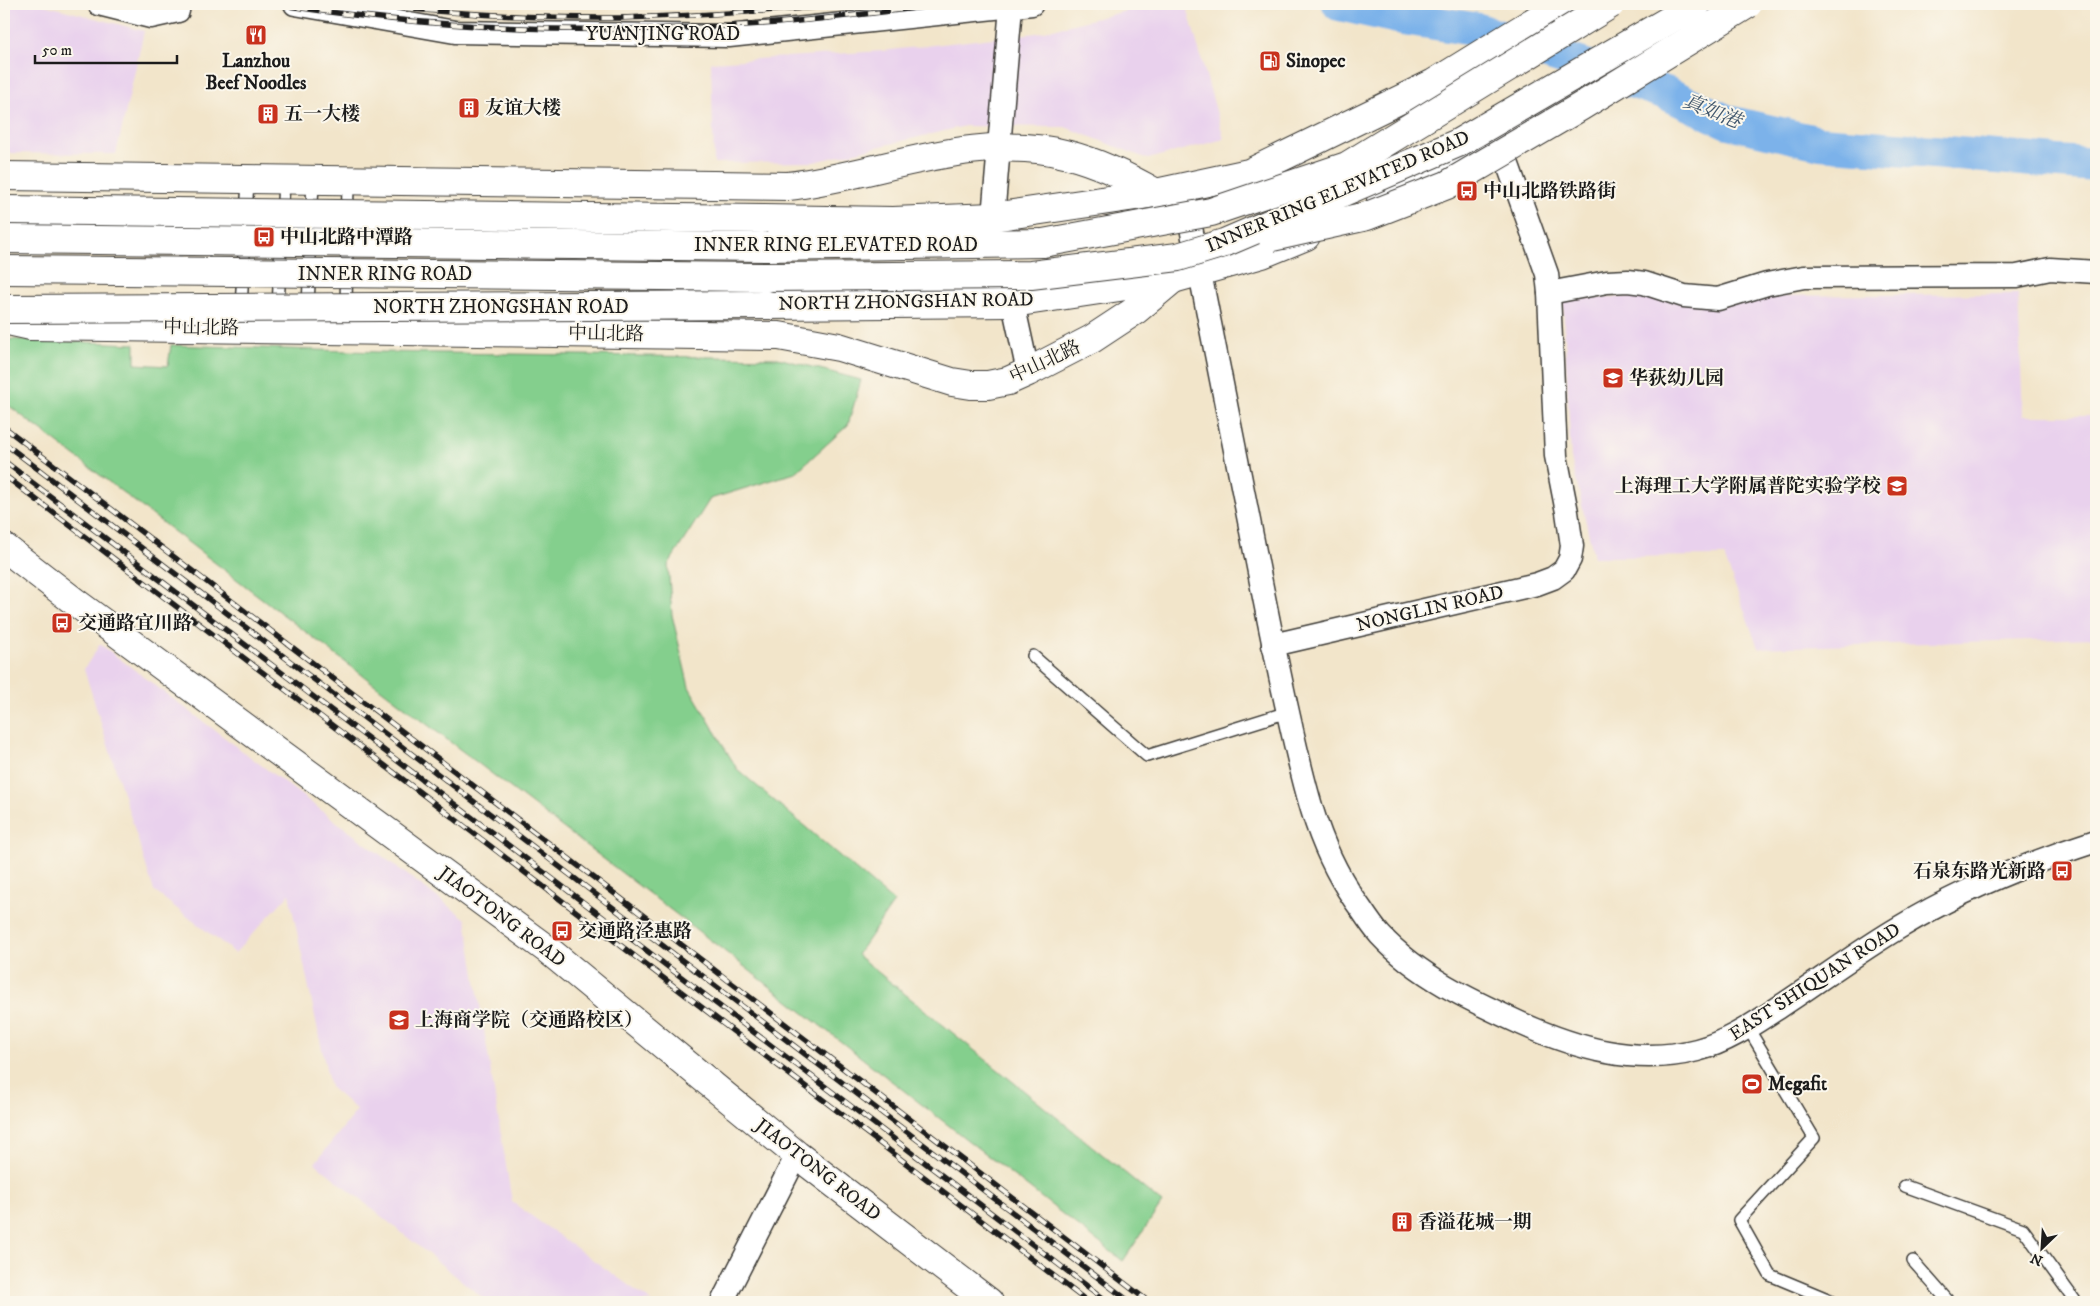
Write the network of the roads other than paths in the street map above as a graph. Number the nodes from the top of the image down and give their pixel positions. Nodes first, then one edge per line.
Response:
1 (99, 4) edge
2 (179, 4) edge
3 (295, 4) edge
4 (1611, 4) edge
5 (1697, 4) edge
6 (1742, 4) edge
7 (1748, 4) edge
8 (1022, 5) edge
9 (1552, 10) edge
10 (1498, 137) junction
11 (998, 147) junction
12 (4, 176) edge
13 (248, 180) junction
14 (284, 180) junction
15 (313, 180) junction
16 (348, 181) junction
17 (1183, 187) junction
18 (1156, 193) junction
19 (4, 210) edge
20 (993, 217) junction
21 (4, 239) edge
22 (1175, 268) junction
23 (4, 270) edge
24 (1200, 272) junction
25 (2096, 272) edge
26 (1549, 293) junction
27 (1013, 303) junction
28 (4, 309) edge
29 (4, 320) edge
30 (240, 329) junction
31 (278, 329) junction
32 (307, 330) junction
33 (346, 330) junction
34 (1028, 372) junction
35 (4, 547) edge
36 (1273, 645) junction
37 (1033, 656) dead end
38 (1288, 712) junction
39 (2096, 840) edge
40 (1748, 1028) junction
41 (796, 1155) junction
42 (1905, 1186) dead end
43 (1913, 1261) dead end
44 (1830, 1300) dead end
45 (722, 1302) edge
46 (989, 1302) edge
47 (1949, 1302) edge
48 (2076, 1302) edge

1 - 2 street
3 - 8 street, YUANJING ROAD
4 - 21 main road, INNER RING ELEVATED ROAD, bridge
5 - 22 main road, INNER RING ELEVATED ROAD, bridge
6 - 10 main road, NORTH ZHONGSHAN ROAD
7 - 22 main road, bridge
8 - 11 street
9 - 17 main road
10 - 24 main road, NORTH ZHONGSHAN ROAD
10 - 26 street, NONGLIN ROAD
11 - 16 main road
11 - 18 main road
11 - 20 street
12 - 13 main road
13 - 14 main road
13 - 30 lane
14 - 15 main road
14 - 31 lane
15 - 16 main road
15 - 32 lane
16 - 33 lane
17 - 18 main road
17 - 24 street
18 - 20 main road
19 - 20 main road, bridge
22 - 23 main road, INNER RING ROAD, bridge
22 - 24 main road, NORTH ZHONGSHAN ROAD
22 - 27 main road, NORTH ZHONGSHAN ROAD
22 - 34 main road, 中山北路
24 - 36 street
25 - 26 street
26 - 36 street, NONGLIN ROAD
27 - 28 main road, NORTH ZHONGSHAN ROAD, bridge
27 - 34 street
29 - 30 main road, 中山北路
30 - 31 main road, 中山北路
31 - 32 main road, 中山北路
32 - 33 main road, 中山北路
33 - 34 main road, 中山北路
35 - 41 main road, JIAOTONG ROAD
36 - 38 street
37 - 38 lane
38 - 40 street, EAST SHIQUAN ROAD
39 - 40 street, EAST SHIQUAN ROAD
40 - 44 lane
41 - 45 street
41 - 46 main road, JIAOTONG ROAD
42 - 48 lane
43 - 47 lane

